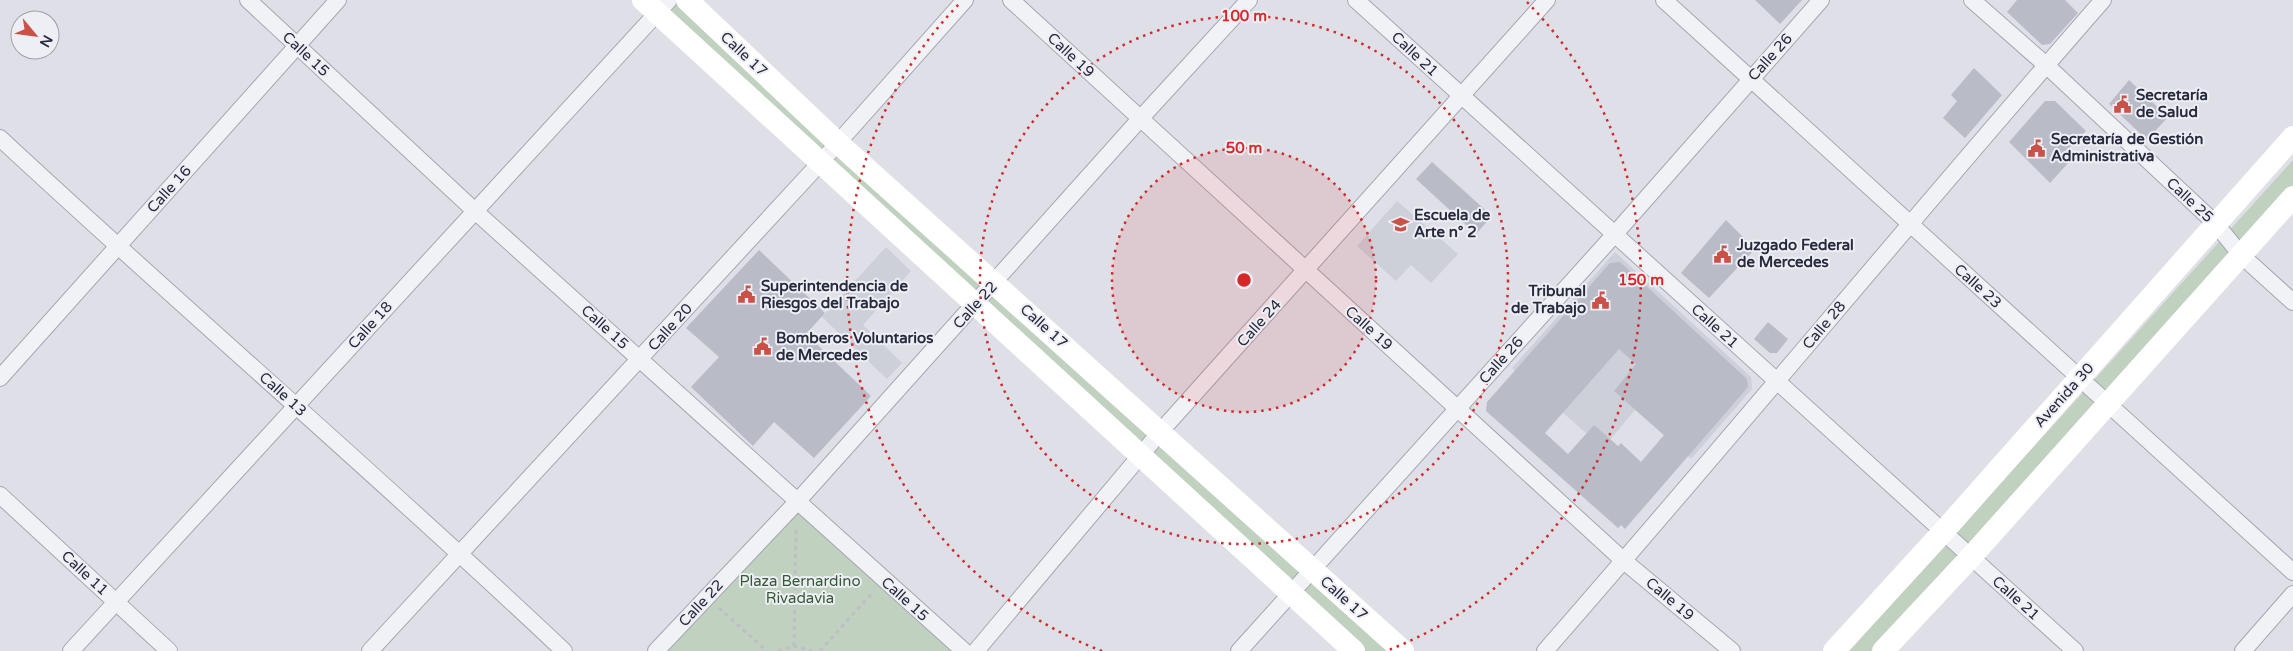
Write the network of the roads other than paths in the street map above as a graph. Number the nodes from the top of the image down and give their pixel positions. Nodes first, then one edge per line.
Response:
1 (248, 0) edge
2 (338, 0) edge
3 (687, 0) edge
4 (965, 0) edge
5 (1012, 0) edge
6 (1249, 0) edge
7 (1356, 0) edge
8 (1547, 0) edge
9 (1664, 0) edge
10 (1821, 0) edge
11 (1972, 0) edge
12 (2103, 0) edge
13 (657, 4) edge
14 (297, 46) junction
15 (2046, 65) junction
16 (1750, 80) junction
17 (1460, 96) junction
18 (1140, 118) junction
19 (2293, 137) edge
20 (0, 138) edge
21 (838, 143) junction
22 (820, 163) junction
23 (2293, 197) edge
24 (474, 211) junction
25 (1909, 224) junction
26 (2216, 224) junction
27 (1614, 235) junction
28 (117, 246) junction
29 (2241, 255) junction
30 (1306, 271) junction
31 (996, 282) junction
32 (2293, 302) edge
33 (975, 306) junction
34 (641, 359) junction
35 (0, 378) edge
36 (2079, 378) junction
37 (1777, 382) junction
38 (2107, 404) junction
39 (297, 406) junction
40 (1457, 408) junction
41 (1161, 431) junction
42 (1140, 456) junction
43 (0, 495) edge
44 (796, 503) junction
45 (1942, 533) junction
46 (460, 553) junction
47 (1970, 558) junction
48 (1624, 561) junction
49 (1312, 569) junction
50 (2293, 572) edge
51 (1291, 594) junction
52 (2293, 594) edge
53 (117, 602) junction
54 (71, 651) edge
55 (169, 651) edge
56 (370, 651) edge
57 (564, 651) edge
58 (656, 651) edge
59 (964, 651) edge
60 (976, 651) edge
61 (1239, 651) edge
62 (1354, 651) edge
63 (1402, 651) edge
64 (1545, 651) edge
65 (1732, 651) edge
66 (1834, 651) edge
67 (1883, 651) edge
68 (2075, 651) edge
69 (2243, 651) edge

1 - 14 street, Calle 15
2 - 14 street, Calle 16
3 - 21 main road, Calle 17
4 - 21 street, Calle 20
5 - 18 street, Calle 19
6 - 18 street, Calle 22
7 - 17 street, Calle 21
8 - 17 street, Calle 24
9 - 16 street, Calle 23
10 - 16 street, Calle 26
11 - 15 street, Calle 25
12 - 15 street, Calle 28
13 - 22 main road, Calle 17
13 - 24 street, Calle 18
14 - 24 street, Calle 15
14 - 28 street, Calle 16
15 - 25 street, Calle 28
15 - 26 street, Calle 25
16 - 25 street, Calle 23
16 - 27 street, Calle 26
17 - 27 street, Calle 21
17 - 30 street, Calle 24
18 - 30 street, Calle 19
18 - 31 street, Calle 22
19 - 26 main road, Avenida 30
20 - 28 street, Calle 13
21 - 22 street, Calle 20
21 - 31 main road, Calle 17
22 - 33 main road, Calle 17
22 - 34 street, Calle 20
23 - 29 main road
24 - 34 street, Calle 15
24 - 39 street, Calle 18
25 - 36 street, Calle 23
25 - 37 street, Calle 28
26 - 29 street, Calle 25
26 - 36 main road, Avenida 30
27 - 37 street, Calle 21
27 - 40 street, Calle 26
28 - 35 street, Calle 16
28 - 39 street, Calle 13
29 - 32 street, Calle 25
29 - 38 main road
30 - 40 street, Calle 19
30 - 41 street, Calle 24
31 - 33 street, Calle 22
31 - 41 main road, Calle 17
33 - 42 main road, Calle 17
33 - 44 street, Calle 22
34 - 44 street, Calle 15
34 - 46 street, Calle 20
36 - 38 street, Calle 23
36 - 45 main road, Avenida 30
37 - 45 street, Calle 21
37 - 48 street, Calle 28
38 - 47 main road
38 - 50 street, Calle 23
39 - 46 street, Calle 13
39 - 53 street, Calle 18
40 - 48 street, Calle 19
40 - 49 street, Calle 26
41 - 42 street, Calle 24
41 - 49 main road, Calle 17
42 - 51 main road, Calle 17
42 - 60 street, Calle 24
43 - 53 street, Calle 11
44 - 58 street, Calle 22
44 - 59 street, Calle 15
45 - 47 street, Calle 21
45 - 66 main road, Avenida 30
46 - 56 street, Calle 20
46 - 57 street, Calle 13
47 - 67 main road
47 - 68 street, Calle 21
48 - 64 street, Calle 28
48 - 65 street, Calle 19
49 - 51 street, Calle 26
49 - 63 main road, Calle 17
51 - 61 street, Calle 26
51 - 62 main road, Calle 17
52 - 69 street
53 - 54 street, Calle 18
53 - 55 street, Calle 11

